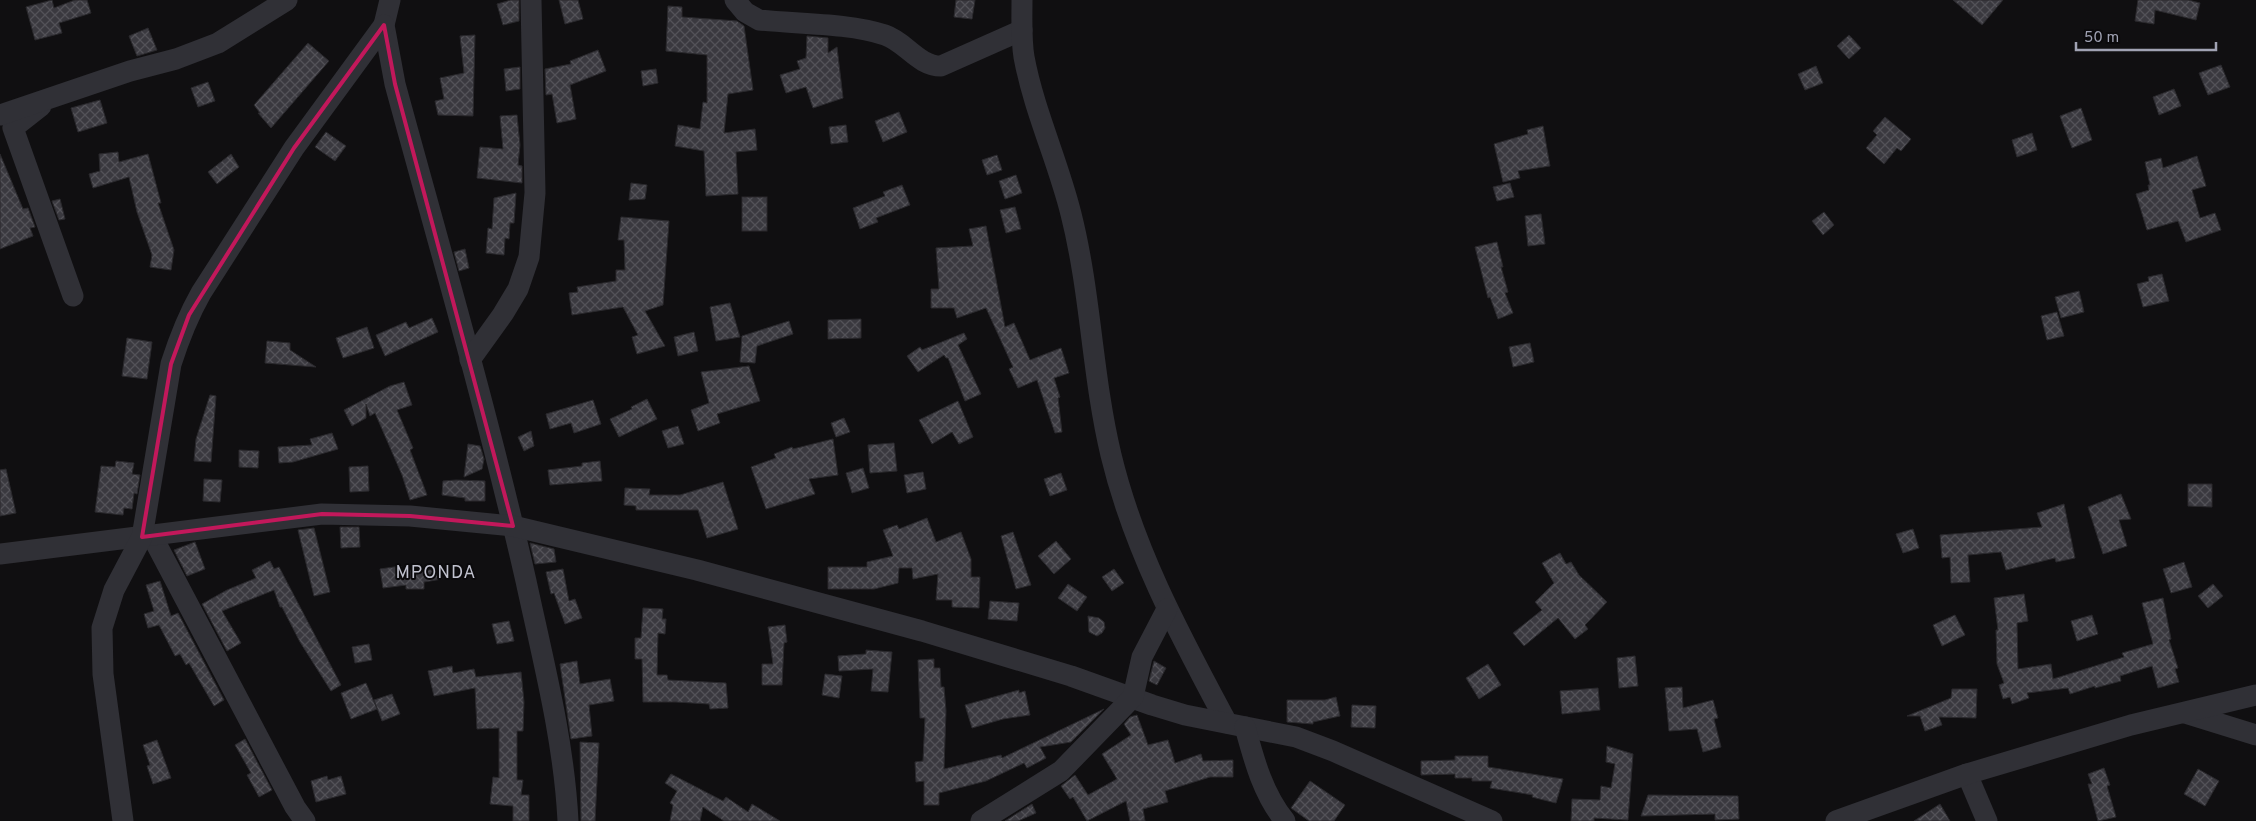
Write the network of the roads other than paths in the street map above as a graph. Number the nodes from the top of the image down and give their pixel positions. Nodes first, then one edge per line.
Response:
1 (287, 0) edge
2 (390, 0) edge
3 (531, 0) edge
4 (735, 0) edge
5 (1022, 0) edge
6 (384, 24) junction
7 (1022, 30) junction
8 (4, 125) edge
9 (73, 296) dead end
10 (470, 360) junction
11 (513, 526) junction
12 (147, 536) junction
13 (0, 554) edge
14 (1167, 609) junction
15 (2256, 695) edge
16 (1133, 697) junction
17 (2185, 713) junction
18 (1236, 725) junction
19 (2256, 735) edge
20 (1967, 774) junction
21 (123, 821) edge
22 (305, 821) edge
23 (568, 821) edge
24 (981, 821) edge
25 (1285, 821) edge
26 (1492, 821) edge
27 (1836, 821) edge
28 (1987, 821) edge

1 - 8 street
2 - 6 street
3 - 10 street
4 - 7 street
5 - 7 street
6 - 10 street
6 - 12 street
7 - 14 street
8 - 9 street
10 - 11 street
11 - 12 street
11 - 16 street
11 - 23 street
12 - 13 street
12 - 21 street
12 - 22 street
14 - 16 street
14 - 18 street
15 - 17 street
16 - 18 street
16 - 24 street
17 - 19 street
17 - 20 street
18 - 25 street
18 - 26 street
20 - 27 street
20 - 28 street

